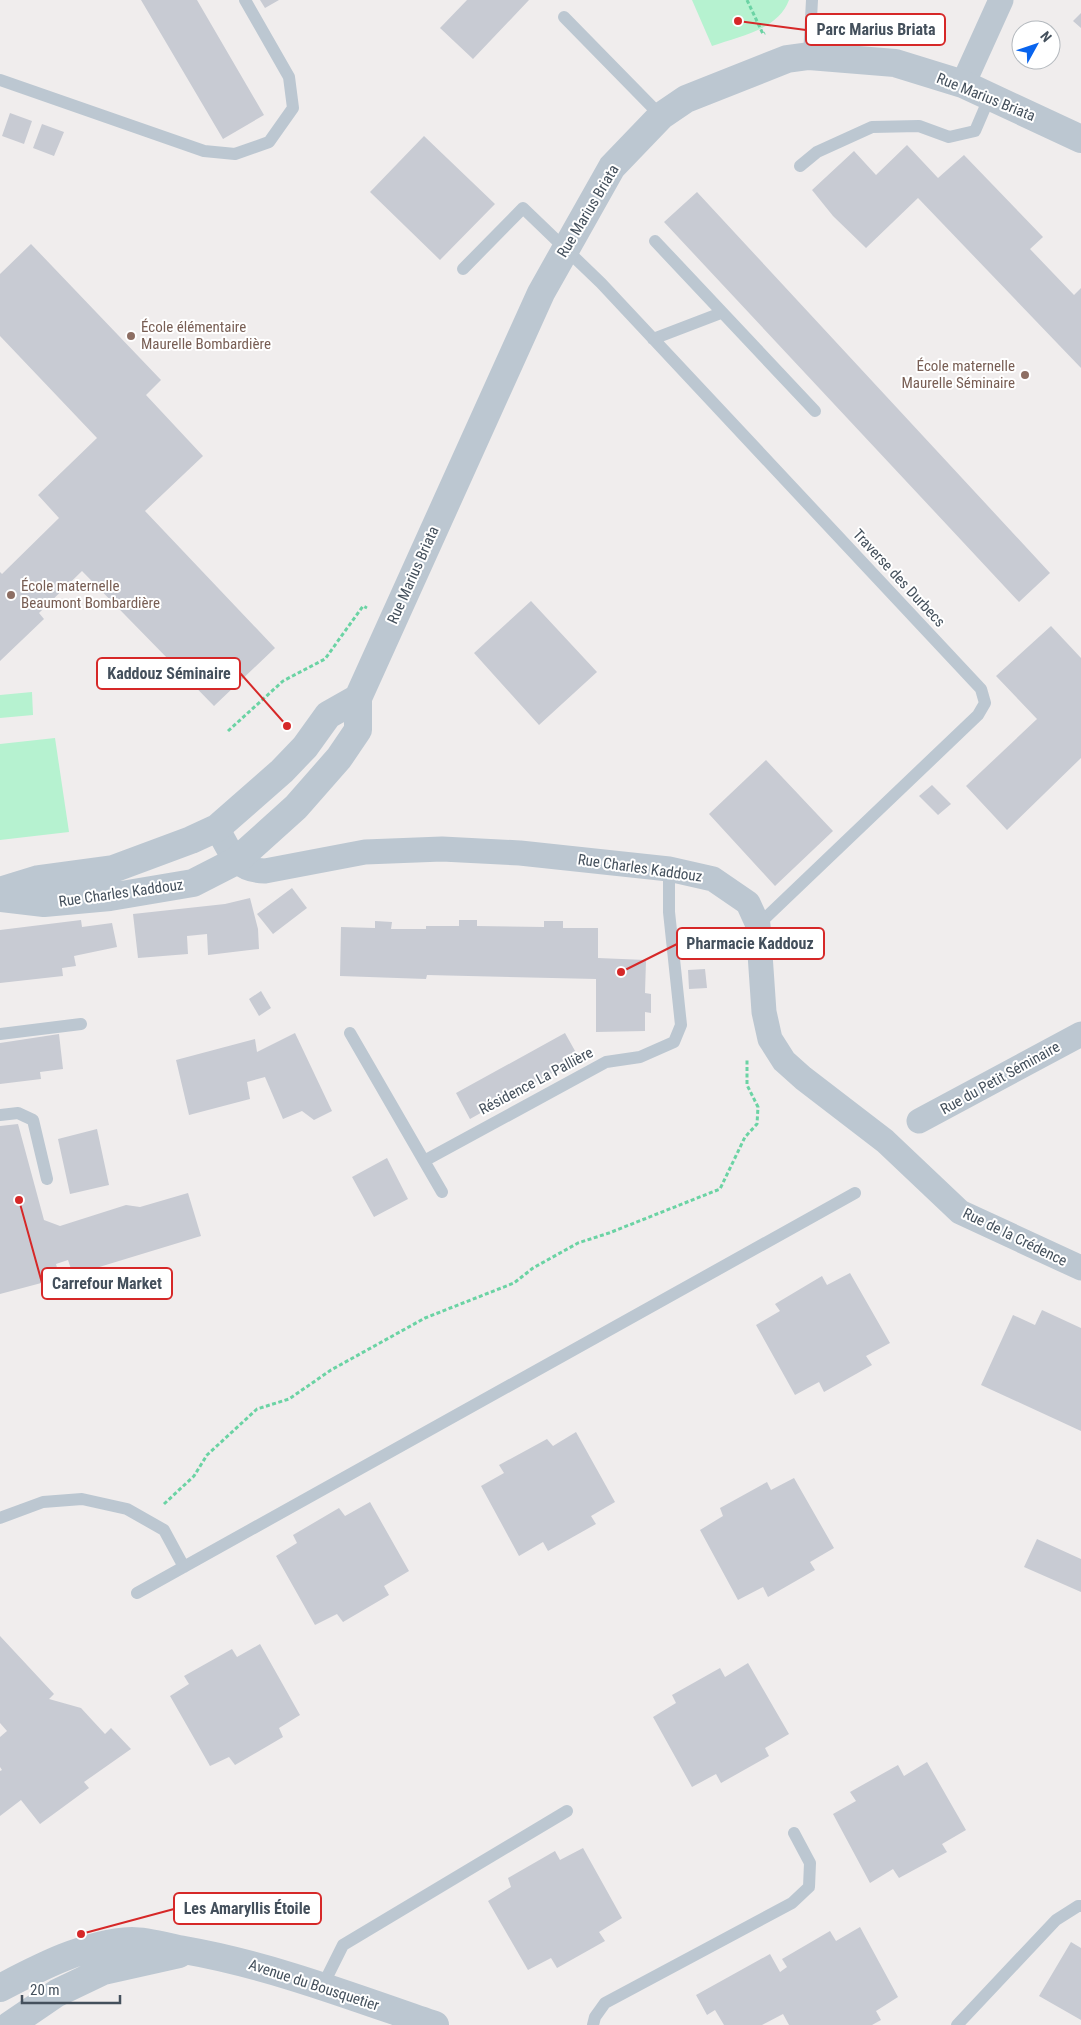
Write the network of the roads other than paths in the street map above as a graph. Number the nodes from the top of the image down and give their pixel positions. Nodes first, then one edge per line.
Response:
1 (245, 0) edge
2 (812, 0) edge
3 (1001, 0) edge
4 (564, 17) dead end
5 (809, 56) junction
6 (0, 80) edge
7 (963, 84) junction
8 (990, 96) junction
9 (661, 116) junction
10 (1081, 140) edge
11 (800, 166) dead end
12 (655, 241) dead end
13 (565, 247) junction
14 (463, 269) dead end
15 (721, 312) junction
16 (653, 338) junction
17 (815, 411) dead end
18 (358, 698) junction
19 (217, 828) junction
20 (236, 860) junction
21 (669, 869) junction
22 (0, 891) edge
23 (0, 898) edge
24 (758, 925) junction
25 (81, 1024) dead end
26 (350, 1033) dead end
27 (0, 1034) edge
28 (1081, 1034) edge
29 (0, 1115) edge
30 (919, 1122) dead end
31 (885, 1141) joint
32 (424, 1161) junction
33 (47, 1180) dead end
34 (442, 1192) dead end
35 (855, 1193) dead end
36 (1081, 1268) edge
37 (0, 1518) edge
38 (184, 1567) junction
39 (137, 1593) dead end
40 (567, 1811) dead end
41 (794, 1833) dead end
42 (1081, 1906) edge
43 (190, 1951) junction
44 (322, 1987) junction
45 (0, 1988) edge
46 (10, 2025) edge
47 (435, 2025) edge
48 (593, 2025) edge
49 (957, 2025) edge

1 - 6 lane
2 - 5 lane
3 - 7 street
4 - 9 lane
5 - 7 street, Rue Marius Briata
5 - 9 street, Rue Marius Briata
7 - 8 street, Rue Marius Briata
8 - 10 street, Rue Marius Briata
8 - 11 lane
9 - 13 street, Rue Marius Briata
12 - 15 lane
13 - 14 lane, Traverse des Durbecs
13 - 16 lane, Traverse des Durbecs
13 - 18 street, Rue Marius Briata
15 - 16 lane
15 - 17 lane
16 - 24 lane, Traverse des Durbecs
18 - 19 street
18 - 20 street, Rue Marius Briata
19 - 20 street
19 - 22 street, Rue Charles Kaddouz
20 - 21 street, Rue Charles Kaddouz
20 - 23 street, Rue Charles Kaddouz
21 - 24 street, Rue Charles Kaddouz
21 - 32 lane, Résidence La Pallière
24 - 31 street, Rue Charles Kaddouz
25 - 27 lane
26 - 32 lane
28 - 30 street, Rue du Petit Séminaire
29 - 33 lane
31 - 36 street, Rue de la Crédence
32 - 34 lane
35 - 38 lane
37 - 38 lane
38 - 39 lane
40 - 44 lane
41 - 48 lane
42 - 49 lane
43 - 44 street, Avenue du Bousquetier
43 - 45 street, Avenue du Bousquetier
43 - 46 street, Avenue du Bousquetier
44 - 47 street, Avenue du Bousquetier

